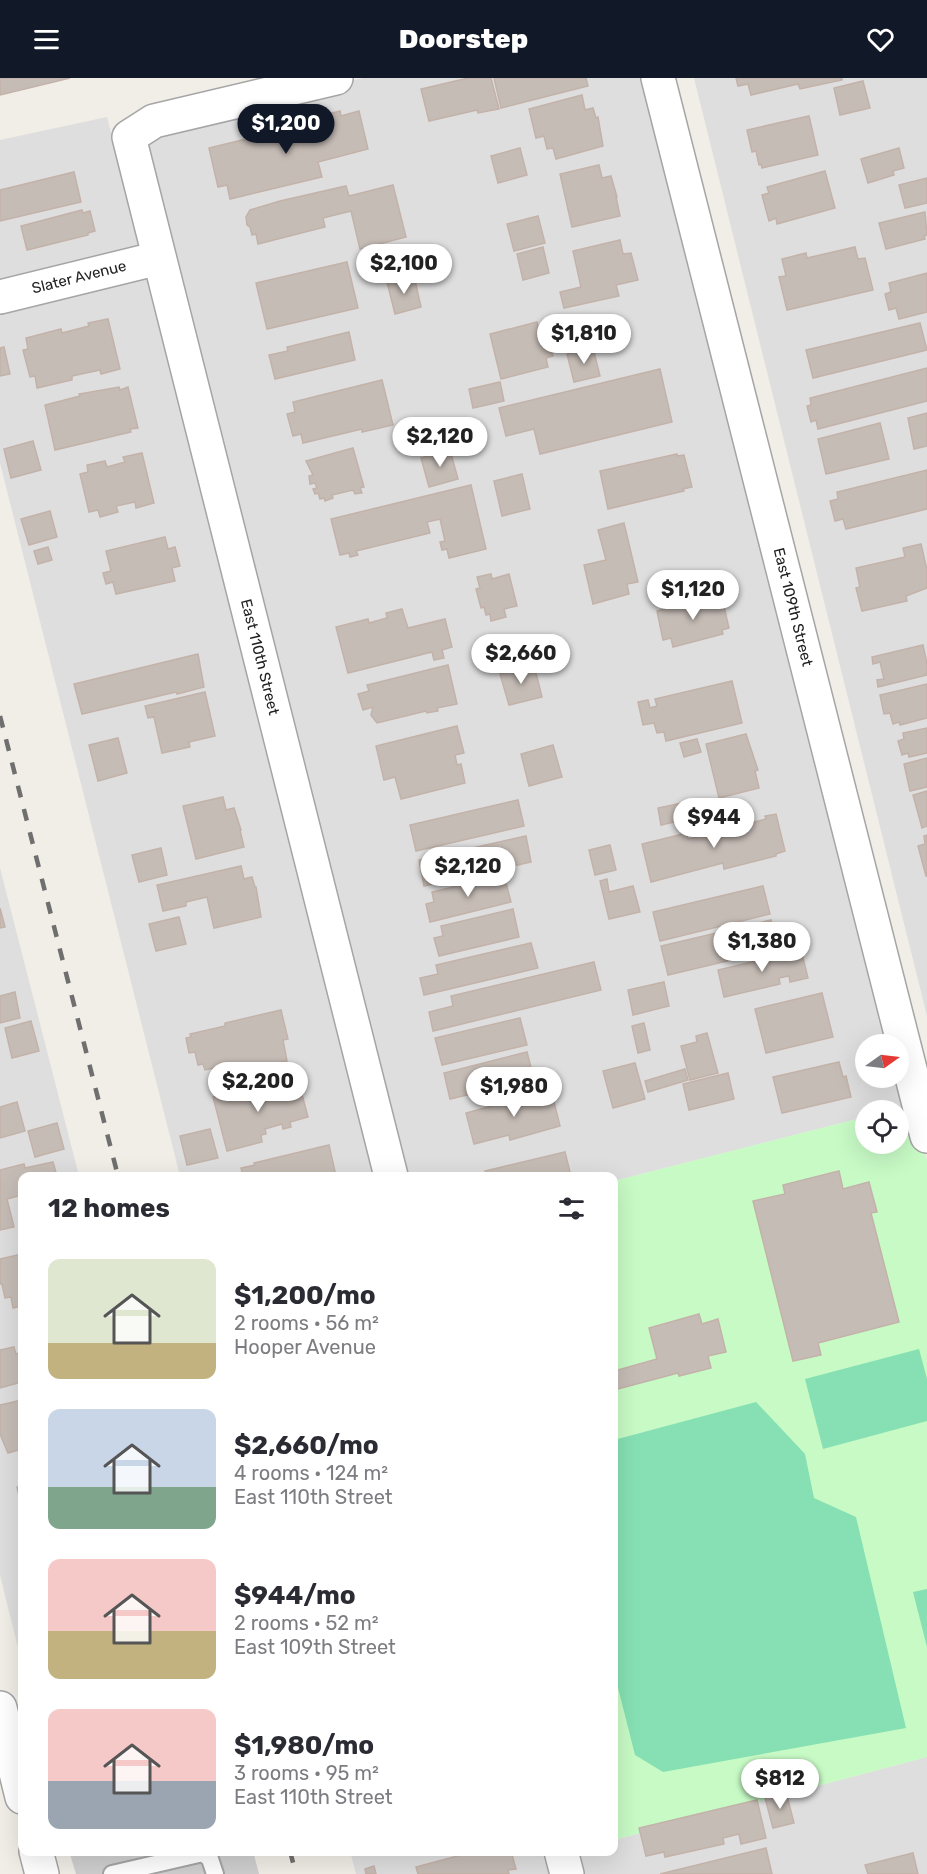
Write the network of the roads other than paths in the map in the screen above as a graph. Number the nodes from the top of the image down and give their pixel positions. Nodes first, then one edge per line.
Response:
1 (336, 78) edge
2 (658, 78) edge
3 (159, 258) junction
4 (0, 297) edge
5 (927, 1136) edge
6 (390, 1172) edge
7 (0, 1708) edge
8 (18, 1781) edge
9 (37, 1856) edge
10 (189, 1856) edge
11 (206, 1856) edge
12 (562, 1856) edge
13 (42, 1874) edge
14 (112, 1874) edge
15 (215, 1874) edge
16 (567, 1874) edge

1 - 3 street, East 110th Street
2 - 5 street, East 109th Street
3 - 4 street, Slater Avenue
3 - 6 street, East 110th Street
7 - 8 street
9 - 13 street
10 - 14 lane
11 - 15 lane
12 - 16 street

